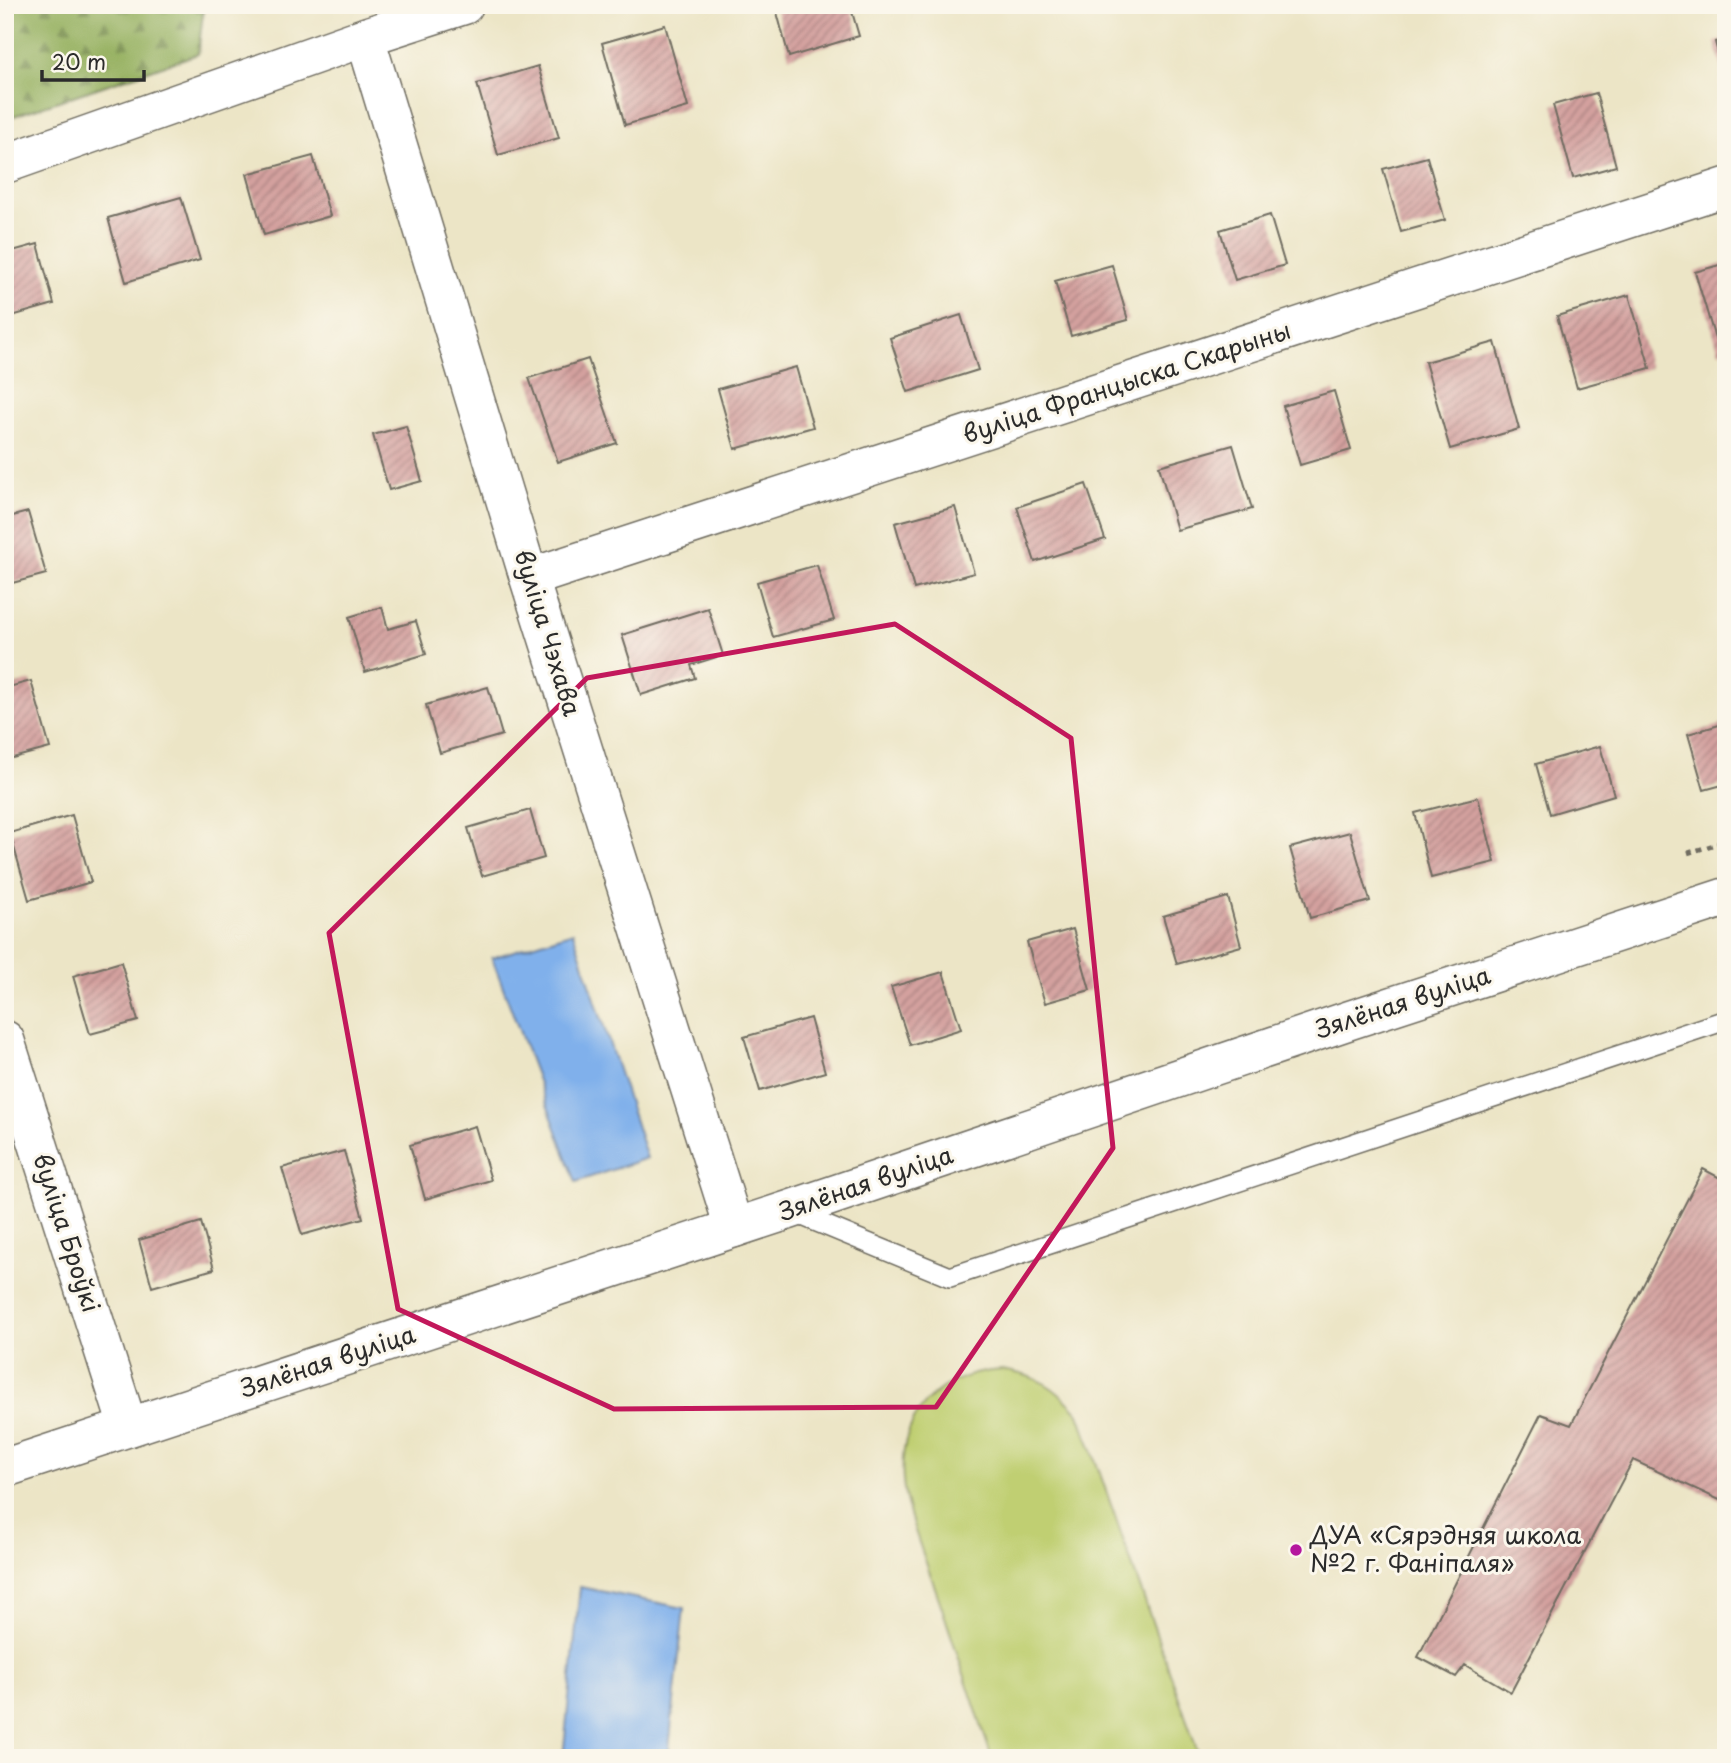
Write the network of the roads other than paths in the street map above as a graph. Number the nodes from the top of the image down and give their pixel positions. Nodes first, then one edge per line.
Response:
1 (464, 5) edge
2 (365, 37) junction
3 (5, 164) edge
4 (1726, 187) edge
5 (529, 578) junction
6 (1726, 897) edge
7 (1726, 1020) edge
8 (5, 1040) edge
9 (789, 1210) junction
10 (734, 1228) junction
11 (128, 1427) junction
12 (5, 1468) edge

1 - 2 street
2 - 3 street
2 - 5 street, вуліца Чэхава
4 - 5 street, вуліца Францыска Скарыны
5 - 10 street, вуліца Чэхава
6 - 9 street, Зялёная вуліца
7 - 9 lane
8 - 11 street, вуліца Броўкі
9 - 10 street, Зялёная вуліца
10 - 11 street, Зялёная вуліца
11 - 12 street, Зялёная вуліца

